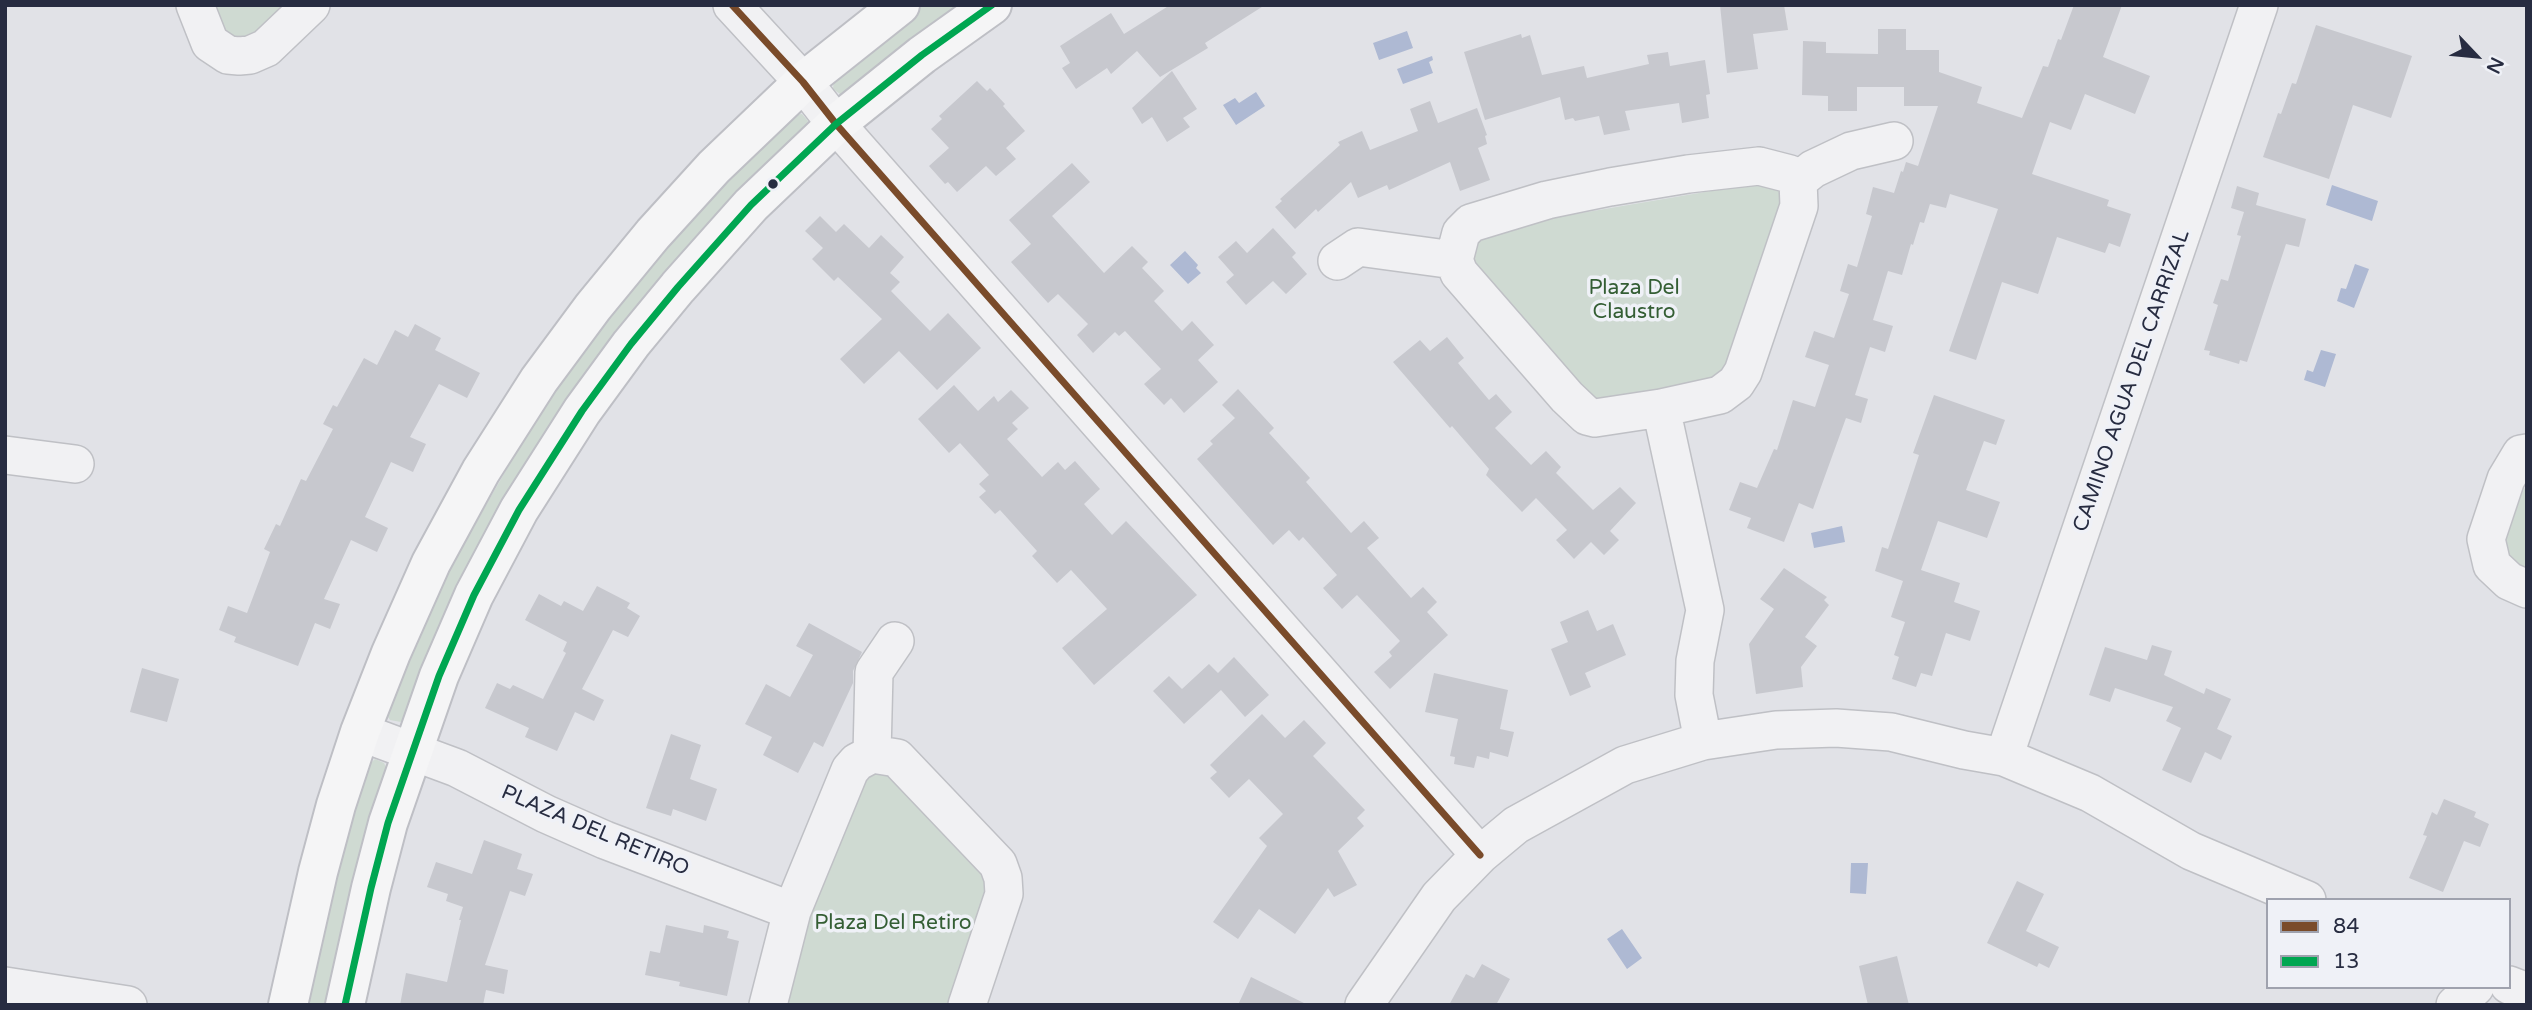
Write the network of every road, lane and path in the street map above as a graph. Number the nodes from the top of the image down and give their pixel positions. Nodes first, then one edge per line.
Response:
1 (195, 5) edge
2 (312, 5) edge
3 (732, 5) edge
4 (900, 5) edge
5 (992, 5) edge
6 (2259, 5) edge
7 (803, 82) junction
8 (836, 124) junction
9 (1894, 141) dead end
10 (1798, 181) junction
11 (1454, 260) junction
12 (1337, 261) dead end
13 (1661, 408) junction
14 (2527, 453) edge
15 (5, 455) edge
16 (75, 464) dead end
17 (2527, 589) edge
18 (895, 641) dead end
19 (360, 733) junction
20 (1703, 741) junction
21 (412, 750) junction
22 (872, 754) junction
23 (2004, 757) junction
24 (1480, 855) junction
25 (2302, 898) edge
26 (792, 911) junction
27 (5, 986) edge
28 (2473, 989) edge
29 (128, 1005) edge
30 (288, 1005) edge
31 (345, 1005) edge
32 (768, 1005) edge
33 (967, 1005) edge
34 (1364, 1005) edge
35 (2455, 1005) edge

1 - 2 street
3 - 7 street
4 - 7 main road
5 - 8 main road
6 - 23 street, CAMINO AGUA DEL CARRIZAL
7 - 8 street
7 - 19 main road
8 - 21 main road
8 - 24 street
9 - 10 street
10 - 11 street
10 - 13 street
11 - 12 street
11 - 13 street
13 - 20 street
14 - 17 street
15 - 16 street
18 - 22 street
19 - 21 street, PLAZA DEL RETIRO
19 - 30 main road
20 - 23 street
20 - 24 street
21 - 26 street, PLAZA DEL RETIRO
21 - 31 main road
22 - 26 street
22 - 33 street
23 - 25 street
24 - 34 street
26 - 32 street
27 - 29 street
28 - 35 street

